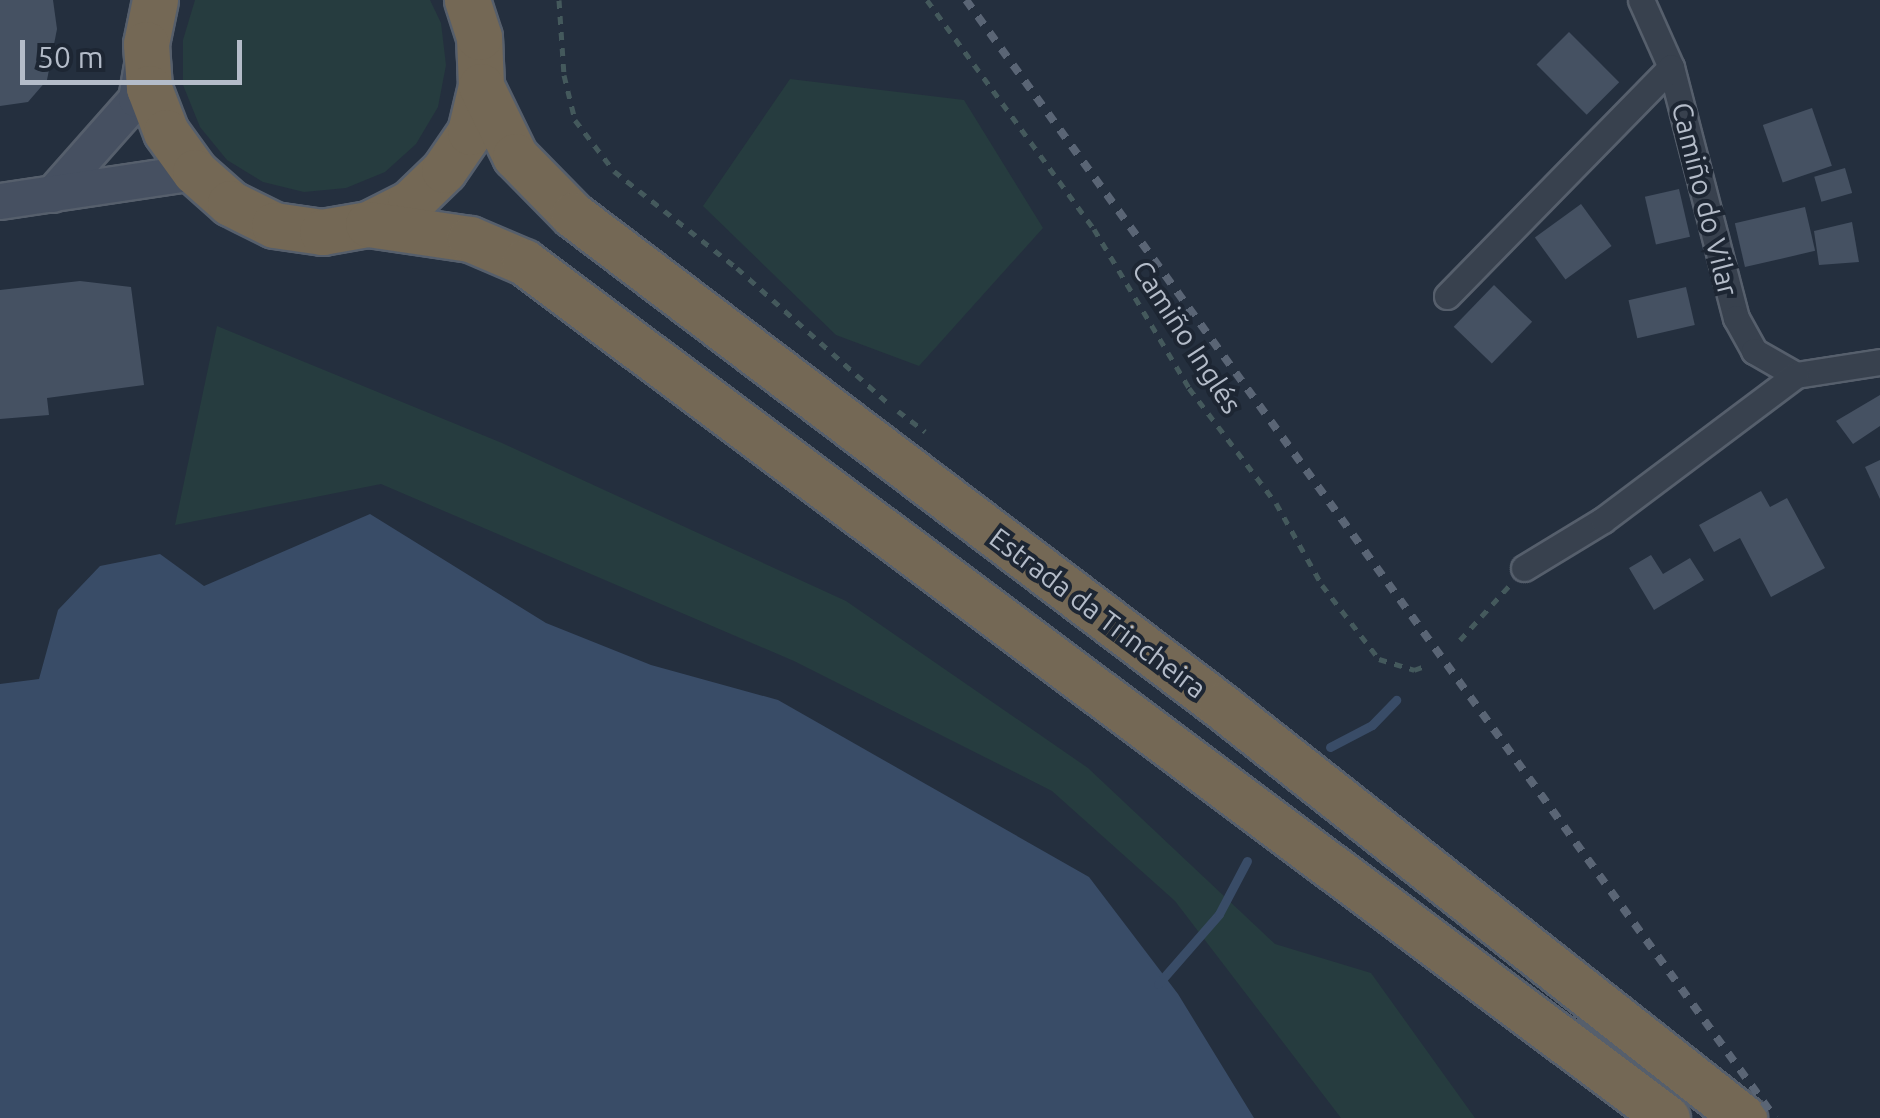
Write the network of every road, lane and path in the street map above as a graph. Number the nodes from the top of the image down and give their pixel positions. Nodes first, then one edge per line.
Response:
1 (156, 0) edge
2 (468, 0) edge
3 (559, 0) edge
4 (928, 0) edge
5 (1641, 0) edge
6 (146, 44) junction
7 (1672, 67) junction
8 (482, 86) junction
9 (195, 172) junction
10 (52, 194) junction
11 (0, 202) edge
12 (368, 224) junction
13 (1447, 296) dead end
14 (1880, 362) edge
15 (1796, 376) junction
16 (926, 431) dead end
17 (1524, 568) joint
18 (1460, 640) dead end
19 (1426, 666) dead end
20 (1667, 1118) edge
21 (1744, 1118) edge

1 - 6 highway, Estrada da Trincheira
2 - 8 highway, Estrada da Trincheira
3 - 16 path
4 - 19 path, Camiño Inglés
5 - 7 street, Camiño do Vilar
6 - 9 highway, Estrada da Trincheira
6 - 10 street
7 - 13 street
7 - 15 street, Camiño do Vilar
8 - 12 highway, Estrada da Trincheira
8 - 21 highway, Estrada da Trincheira
9 - 10 street
9 - 12 highway, Estrada da Trincheira
10 - 11 street
12 - 20 highway, Estrada da Trincheira
14 - 15 street
15 - 17 street
17 - 18 path

